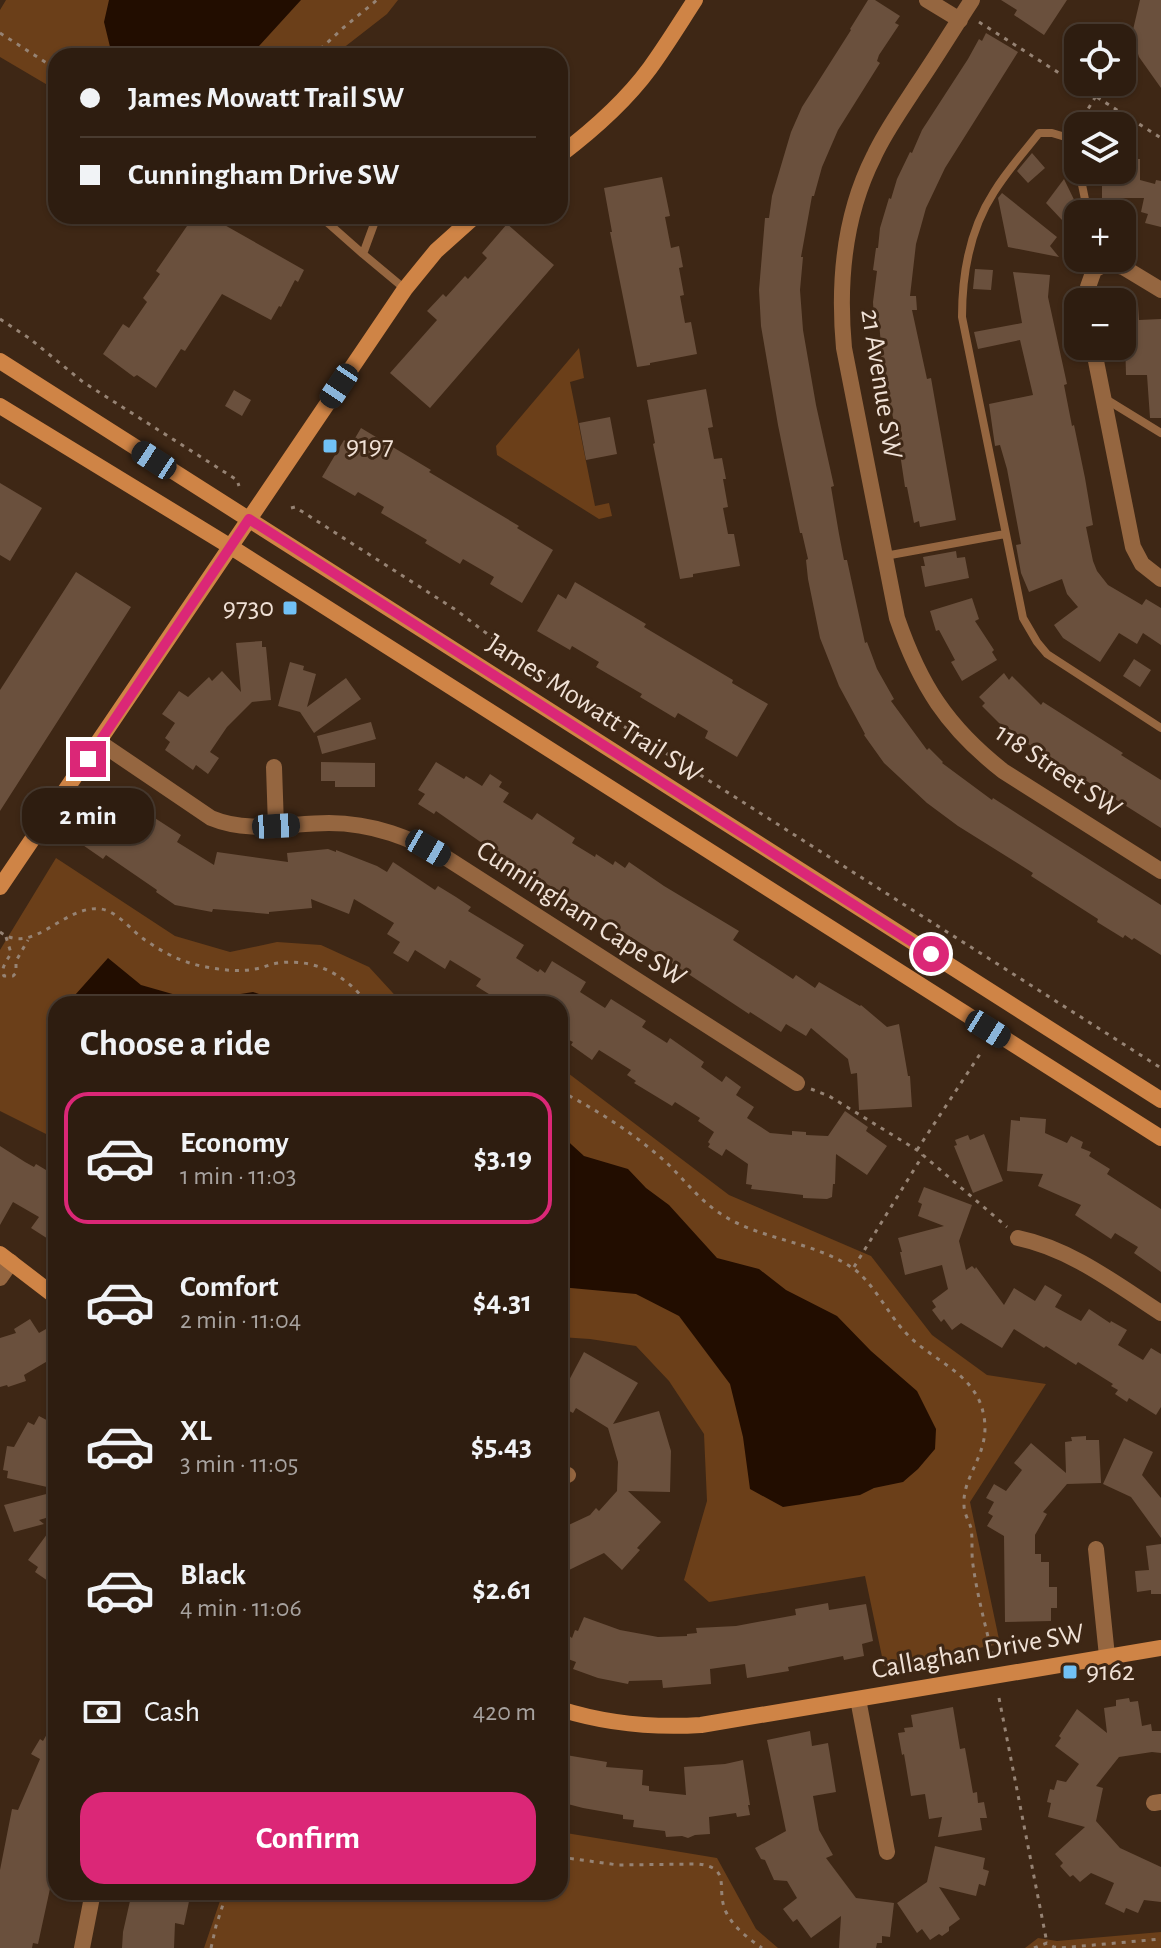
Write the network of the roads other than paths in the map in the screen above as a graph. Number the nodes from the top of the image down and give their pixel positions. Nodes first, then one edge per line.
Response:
1 (927, 0) edge
2 (687, 3) edge
3 (965, 11) edge
4 (1064, 137) edge
5 (568, 149) edge
6 (329, 224) edge
7 (371, 224) edge
8 (466, 224) edge
9 (363, 254) junction
10 (1131, 272) edge
11 (405, 289) junction
12 (1161, 290) edge
13 (1096, 360) edge
14 (0, 361) edge
15 (1103, 397) junction
16 (0, 406) edge
17 (1161, 433) edge
18 (249, 519) junction
19 (1005, 534) junction
20 (231, 547) junction
21 (885, 556) junction
22 (1161, 579) edge
23 (912, 661) joint
24 (1161, 728) edge
25 (99, 742) junction
26 (274, 767) dead end
27 (276, 826) junction
28 (1161, 871) edge
29 (0, 887) edge
30 (797, 1083) road end
31 (1161, 1100) edge
32 (1161, 1138) edge
33 (1018, 1238) road end
34 (5, 1258) edge
35 (0, 1278) edge
36 (48, 1291) edge
37 (1161, 1313) edge
38 (1096, 1549) dead end
39 (1161, 1648) edge
40 (1107, 1656) junction
41 (858, 1699) junction
42 (568, 1712) edge
43 (887, 1852) dead end
44 (91, 1900) edge
45 (82, 1948) edge

1 - 3 street
2 - 5 main road
3 - 21 street, 21 Avenue SW
4 - 19 lane
6 - 9 lane
7 - 9 lane
8 - 11 main road
9 - 11 lane
10 - 12 street
11 - 18 main road
13 - 15 street
14 - 18 main road, James Mowatt Trail SW
15 - 17 lane
15 - 22 street
16 - 20 main road, James Mowatt Trail SW
18 - 20 main road
18 - 31 main road, James Mowatt Trail SW
19 - 21 lane
19 - 24 lane
20 - 25 main road
20 - 32 main road, James Mowatt Trail SW
21 - 23 street, 21 Avenue SW
23 - 28 street, 118 Street SW
25 - 27 street, Cunningham Cape SW
25 - 29 main road
26 - 27 street
27 - 30 street, Cunningham Cape SW
33 - 37 street
34 - 35 street
34 - 36 main road
38 - 40 street, Callaghan Drive SW
39 - 40 main road, Callaghan Drive SW
40 - 41 main road, Callaghan Drive SW
41 - 42 main road, Callaghan Drive SW
41 - 43 street, Callaghan Drive SW
44 - 45 street

